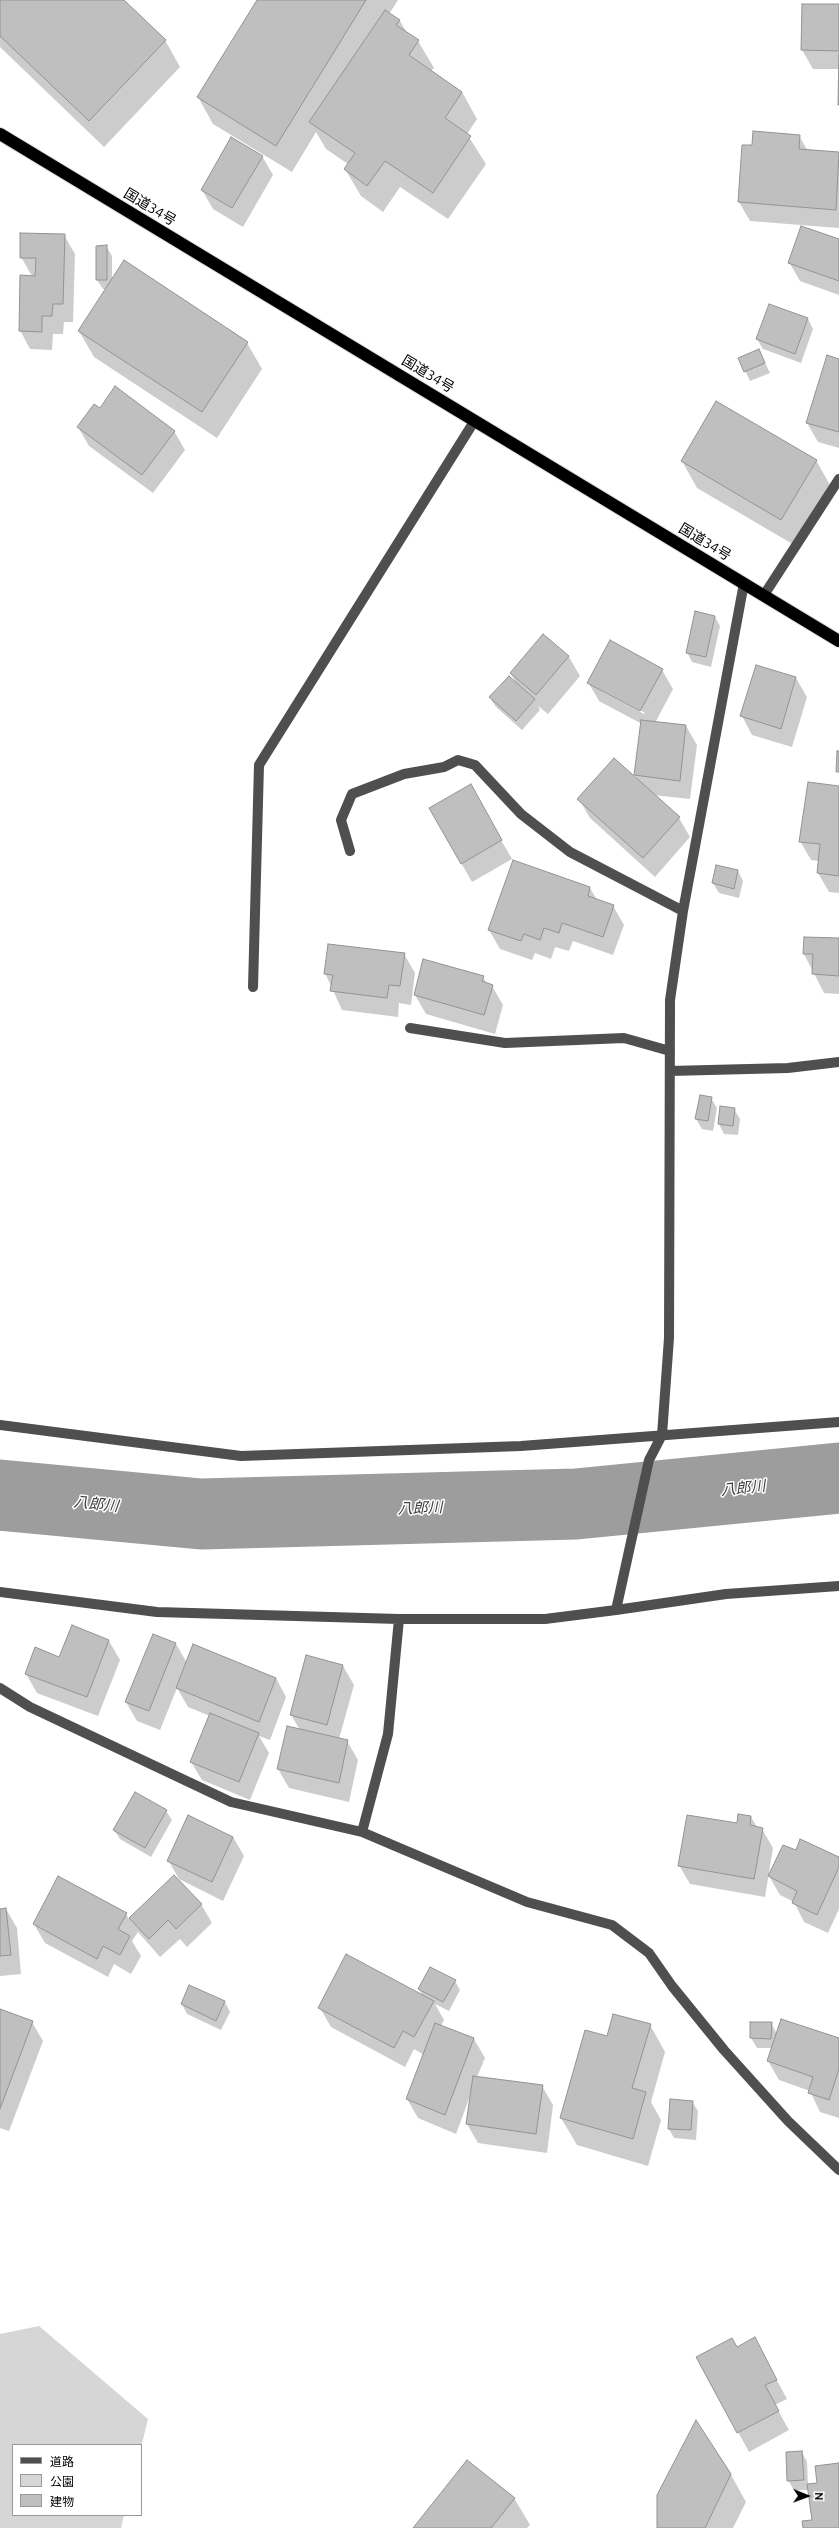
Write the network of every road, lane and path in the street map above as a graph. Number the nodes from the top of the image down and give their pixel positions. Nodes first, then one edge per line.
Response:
1 (0, 134) edge
2 (475, 420) junction
3 (839, 479) edge
4 (744, 583) junction
5 (764, 595) junction
6 (839, 641) edge
7 (350, 851) dead end
8 (682, 911) junction
9 (253, 987) dead end
10 (410, 1028) dead end
11 (670, 1051) junction
12 (839, 1062) edge
13 (670, 1071) junction
14 (839, 1422) edge
15 (0, 1425) edge
16 (662, 1435) junction
17 (839, 1586) edge
18 (0, 1592) edge
19 (616, 1610) junction
20 (400, 1619) junction
21 (0, 1688) edge
22 (362, 1832) junction
23 (839, 2170) edge

1 - 2 highway, 国道34号
2 - 4 highway, 国道34号
2 - 9 street
3 - 5 street
4 - 5 highway, 国道34号
4 - 8 street
5 - 6 highway, 国道34号
7 - 8 street
8 - 11 street
10 - 11 street
11 - 13 street
12 - 13 street
13 - 16 street
14 - 16 street
15 - 16 street
16 - 19 street
17 - 19 street
18 - 20 street
19 - 20 street
20 - 22 street
21 - 22 street
22 - 23 street

